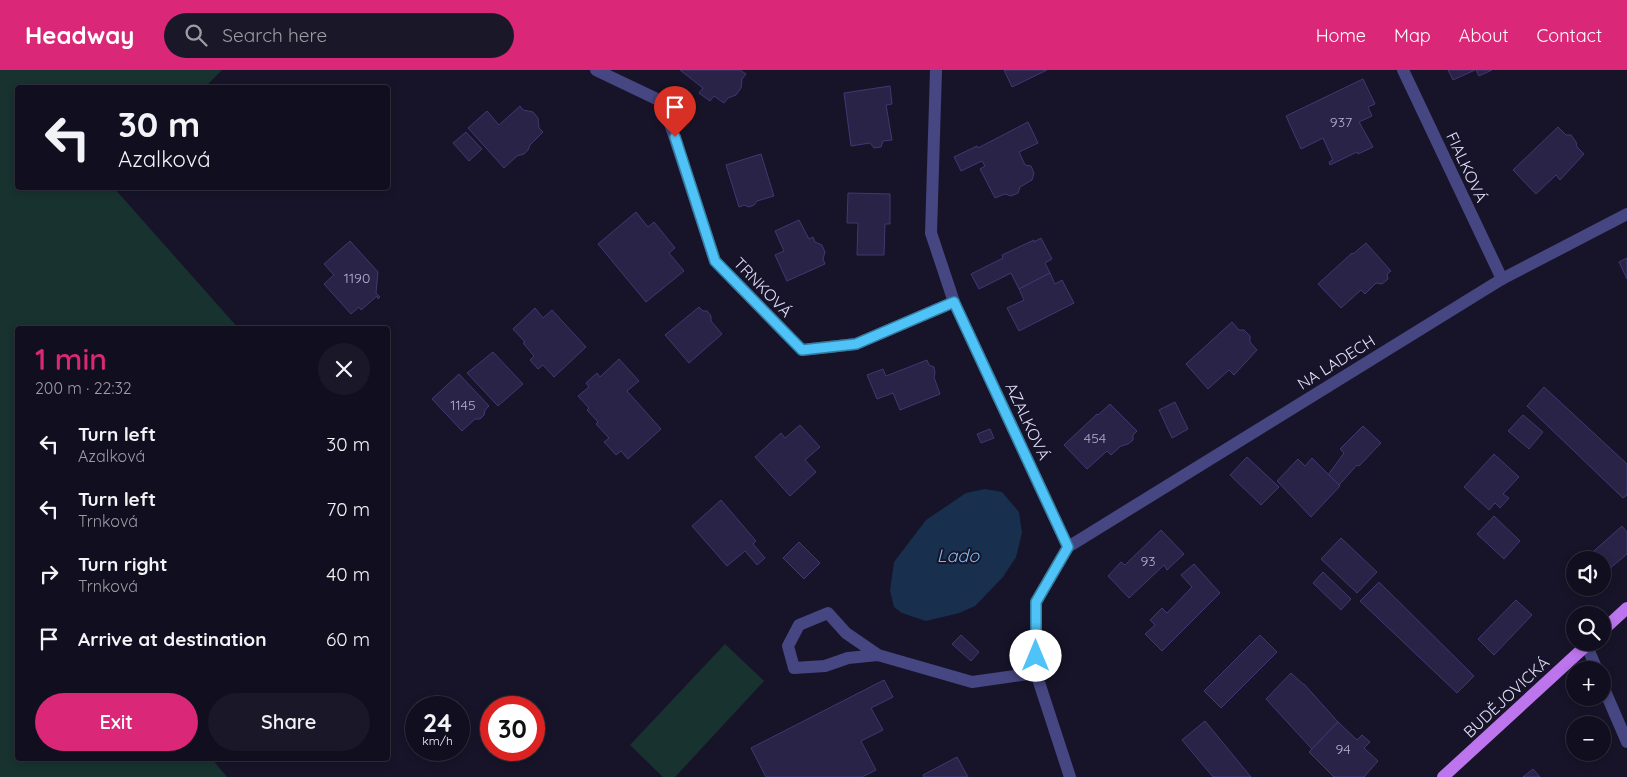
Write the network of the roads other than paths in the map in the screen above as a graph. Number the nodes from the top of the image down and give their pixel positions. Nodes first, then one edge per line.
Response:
1 (596, 70) edge
2 (936, 70) edge
3 (1404, 70) edge
4 (1627, 214) edge
5 (1502, 278) junction
6 (954, 302) junction
7 (1068, 547) junction
8 (1627, 608) edge
9 (1611, 623) edge
10 (1580, 651) edge
11 (878, 655) junction
12 (1036, 673) junction
13 (1611, 705) edge
14 (1627, 742) edge
15 (1070, 777) edge
16 (1444, 777) edge

1 - 6 street, TRNKOVÁ
2 - 6 street, AZALKOVÁ
3 - 5 street, FIALKOVÁ
4 - 5 street, NA LADECH
5 - 7 street, NA LADECH
6 - 7 street, AZALKOVÁ
7 - 12 street
8 - 9 main road
10 - 16 main road, BUDĚJOVICKÁ
11 - 11 street
11 - 12 street
12 - 15 street
13 - 14 street

